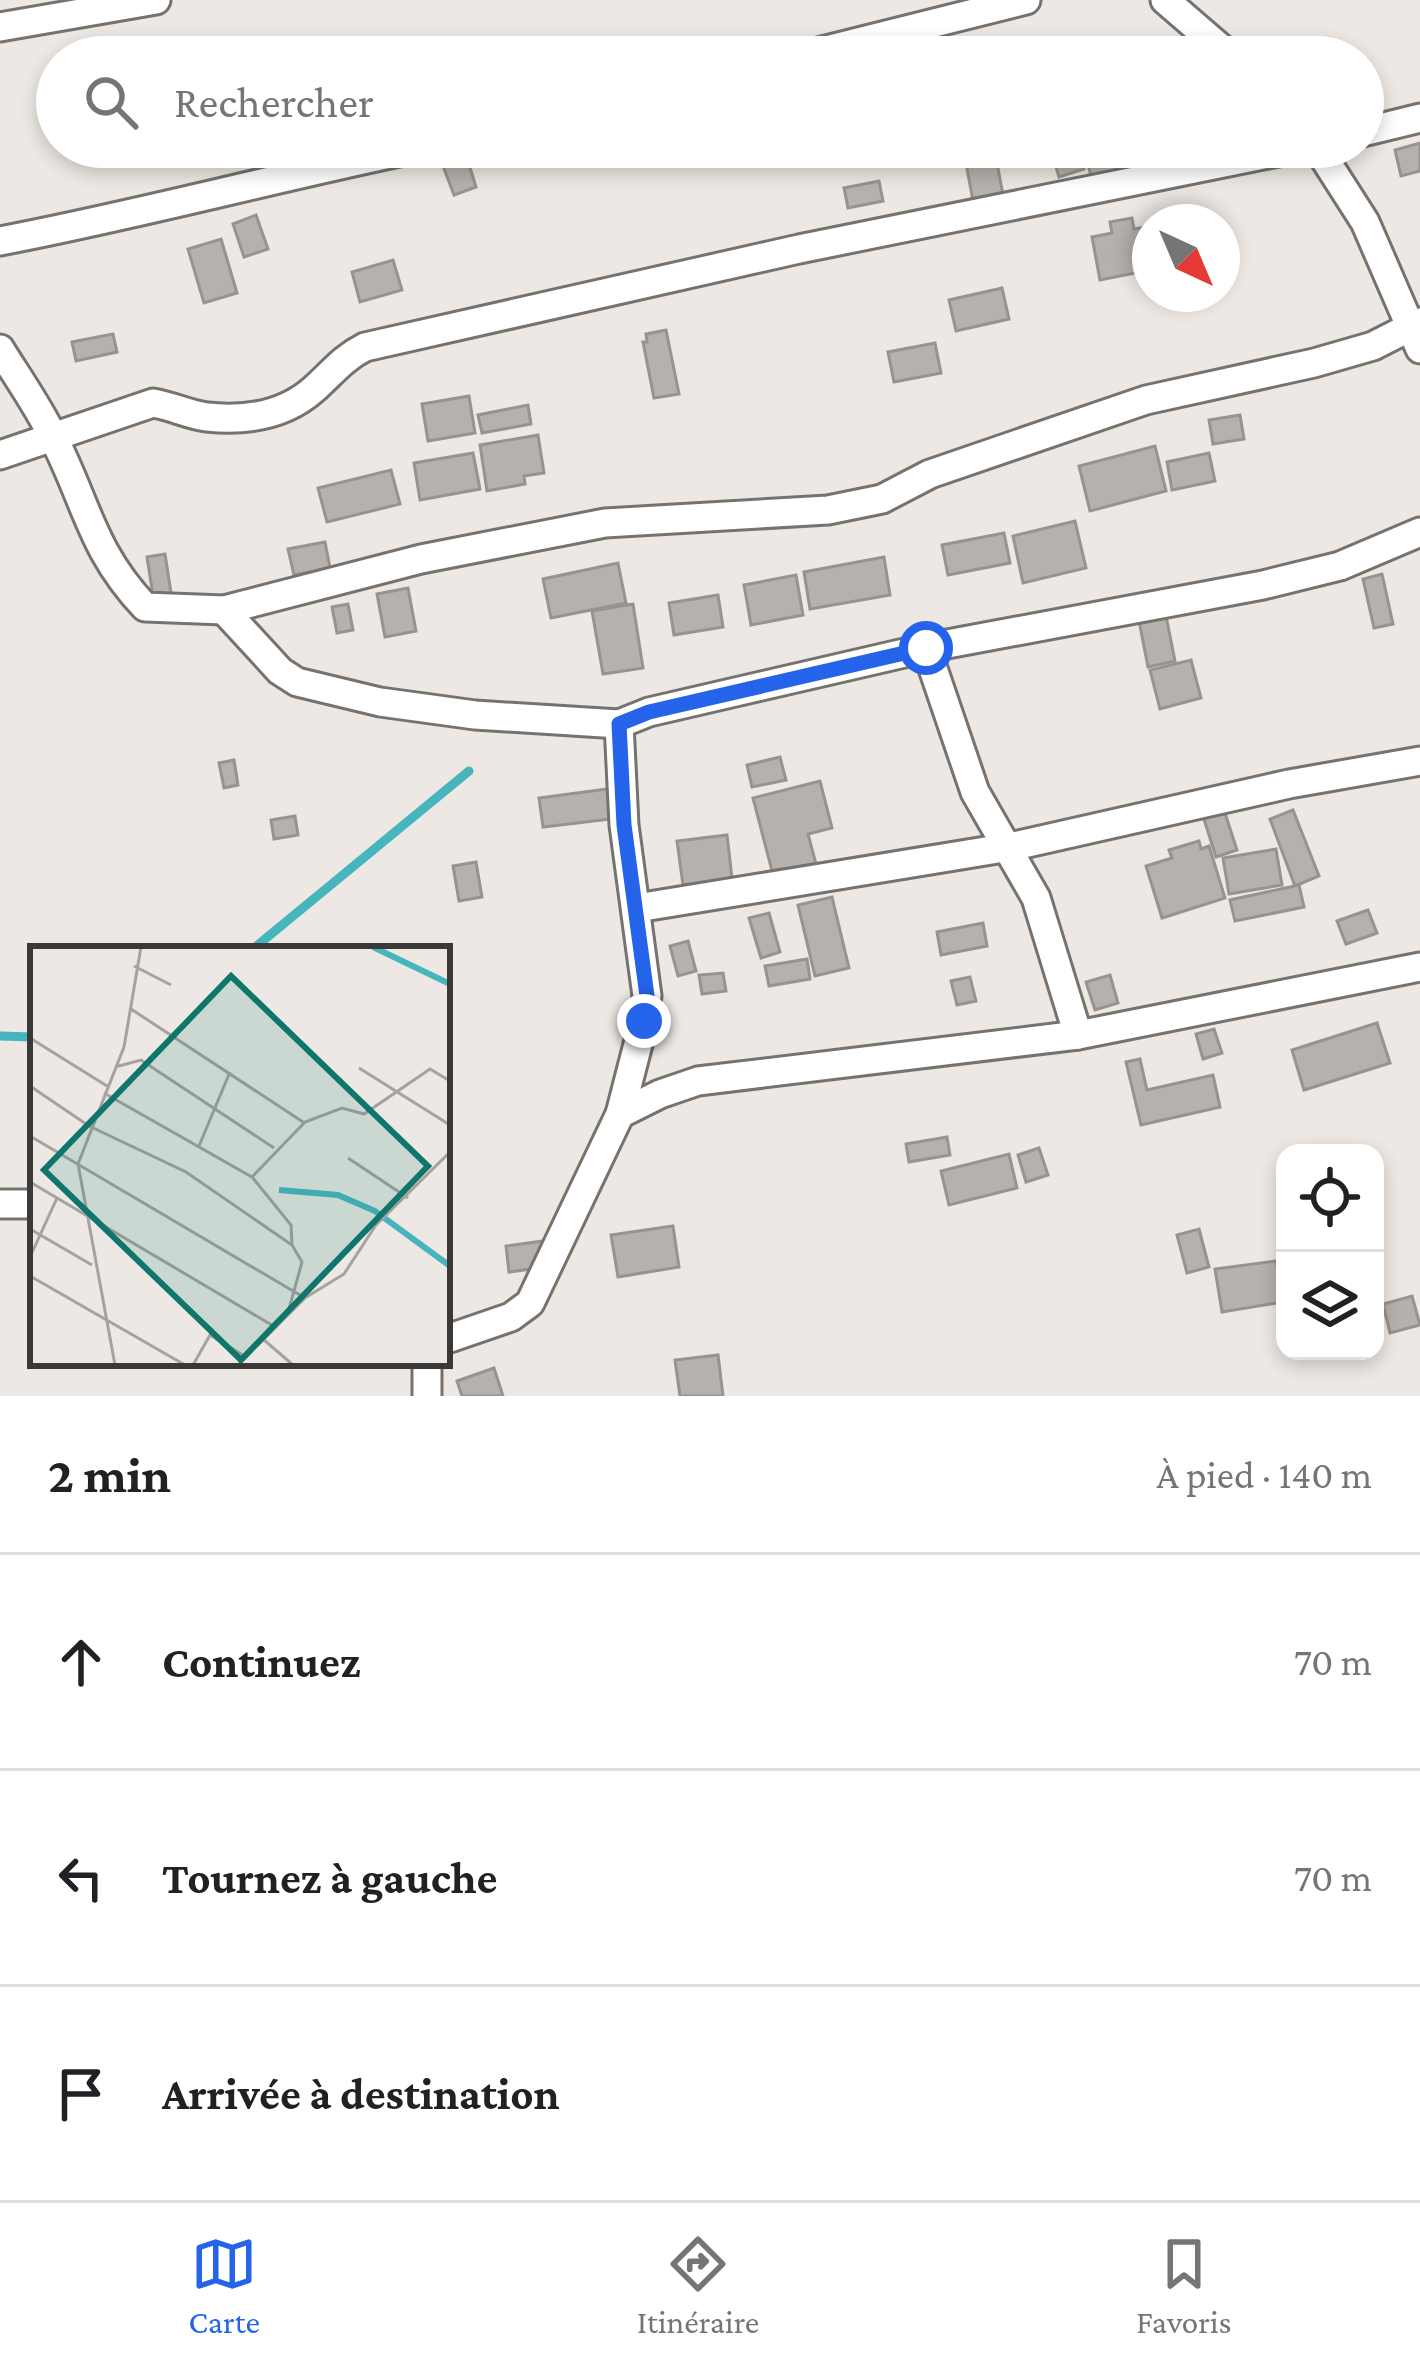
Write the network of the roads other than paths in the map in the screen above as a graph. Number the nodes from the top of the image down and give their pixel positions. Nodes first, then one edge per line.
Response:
1 (156, 0) edge
2 (1026, 0) edge
3 (1165, 0) edge
4 (0, 28) edge
5 (883, 36) edge
6 (1207, 36) edge
7 (1420, 118) edge
8 (1384, 127) edge
9 (319, 168) edge
10 (1199, 168) edge
11 (1330, 168) edge
12 (0, 242) edge
13 (1417, 332) edge
14 (0, 349) edge
15 (53, 437) junction
16 (0, 455) edge
17 (1420, 532) edge
18 (224, 610) junction
19 (926, 648) junction
20 (619, 724) junction
21 (1420, 761) edge
22 (1010, 848) junction
23 (638, 908) junction
24 (1420, 967) edge
25 (1078, 1035) junction
26 (620, 1114) junction
27 (450, 1339) edge

1 - 4 street
2 - 5 street
3 - 6 street
7 - 8 street
9 - 12 street
10 - 15 street
11 - 13 street
13 - 18 street
14 - 15 street
15 - 16 street
15 - 18 street
17 - 19 street
18 - 20 street
19 - 20 street
19 - 22 street
20 - 23 street
21 - 22 street
22 - 23 street
22 - 25 street
23 - 26 street
24 - 25 street
25 - 26 street
26 - 27 street

